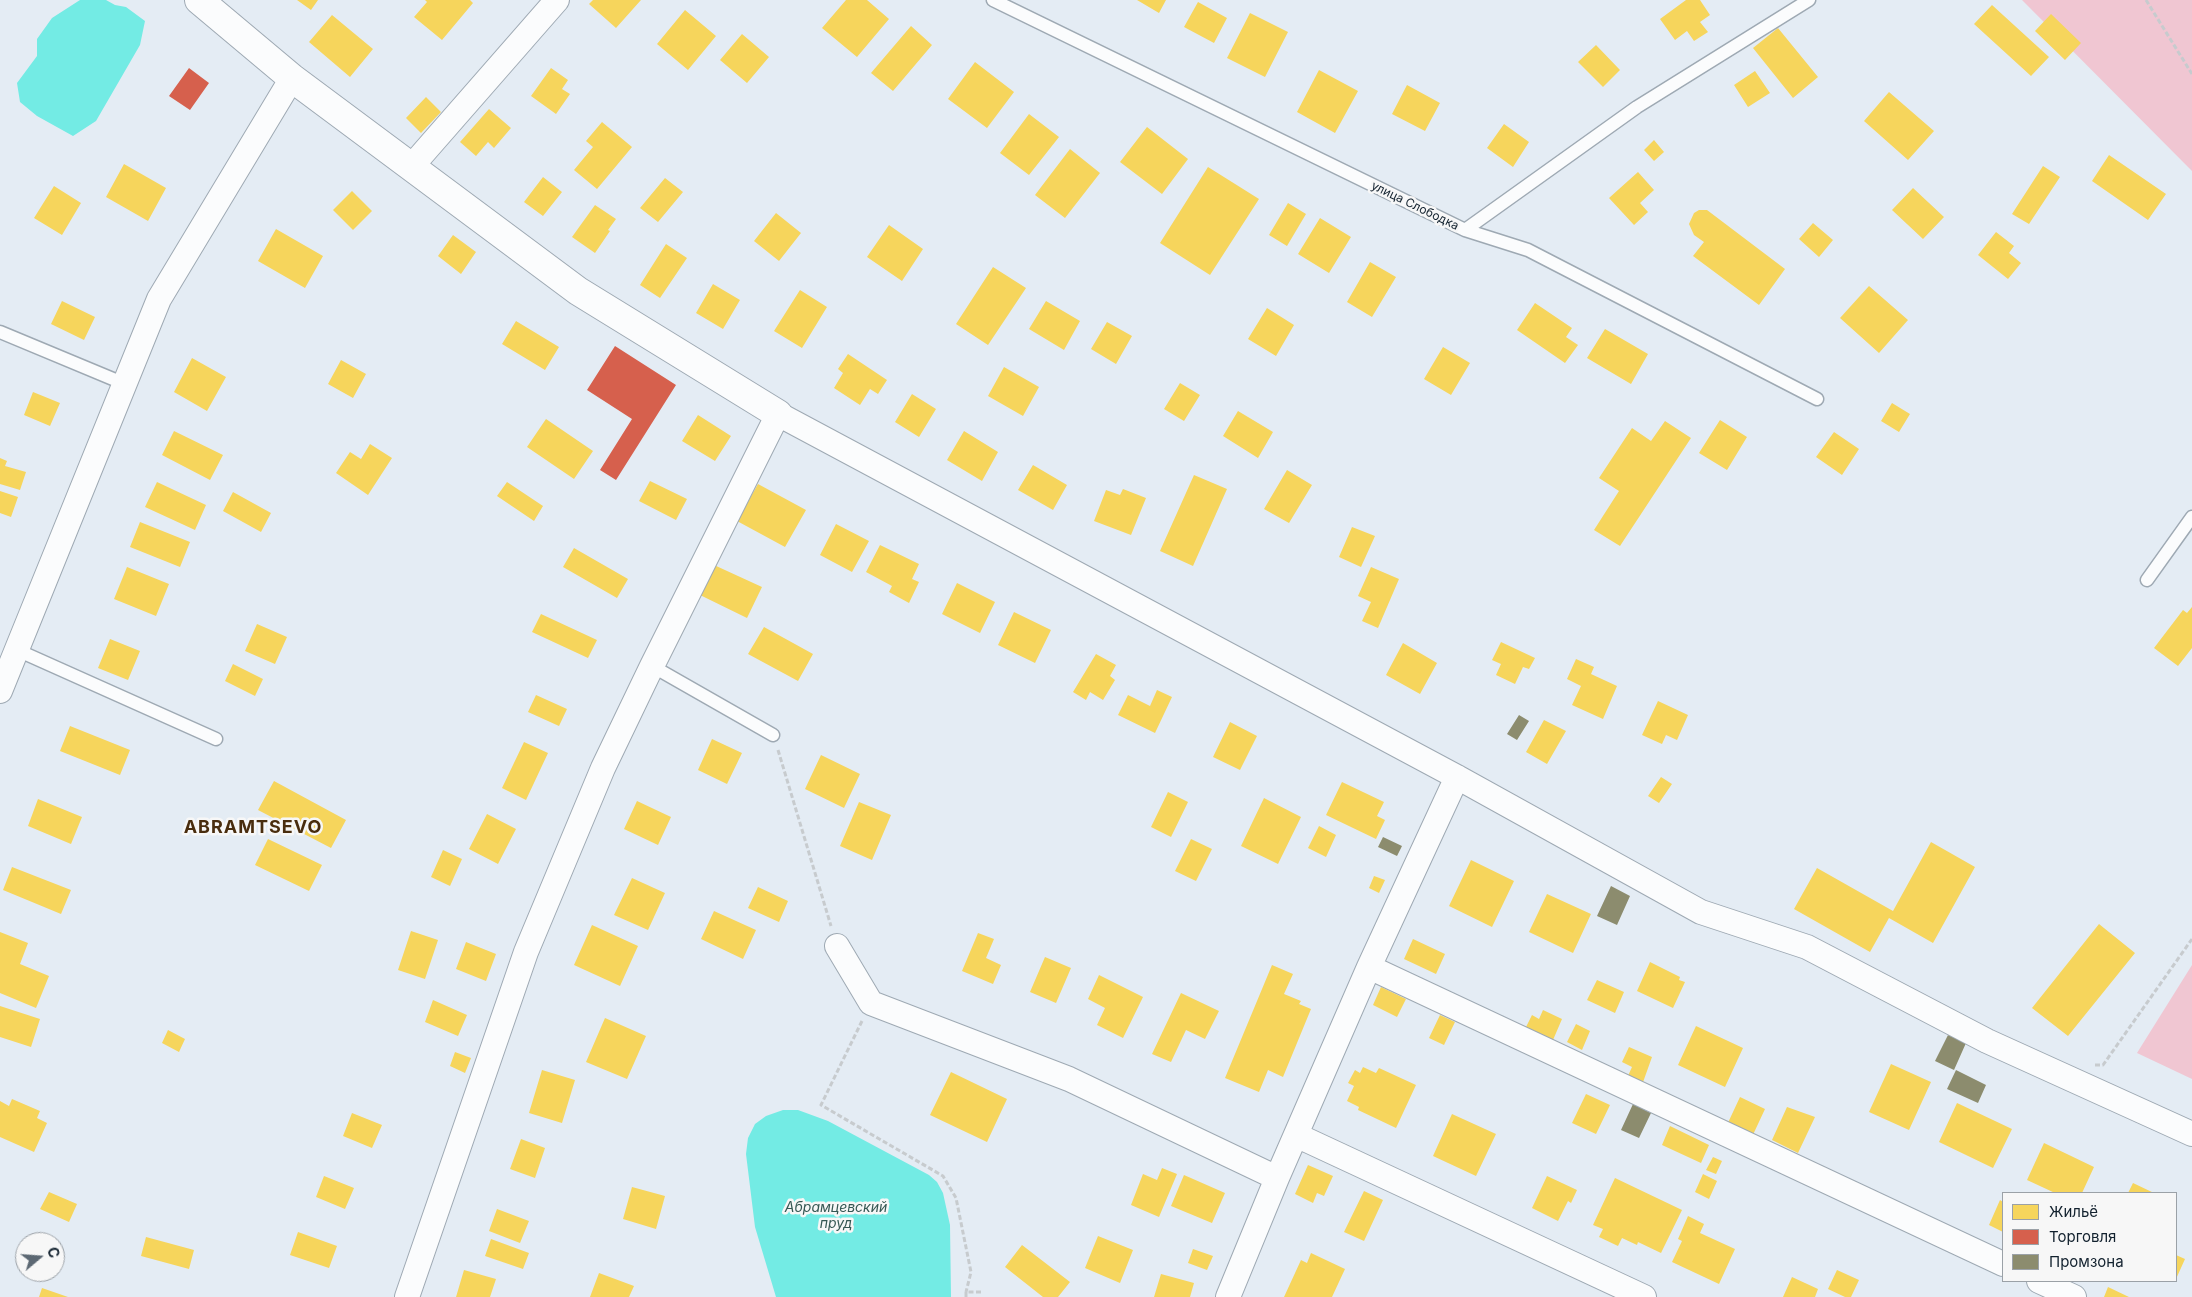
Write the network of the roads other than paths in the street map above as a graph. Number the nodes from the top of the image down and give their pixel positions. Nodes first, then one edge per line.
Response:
1 (199, 0) edge
2 (557, 0) edge
3 (993, 0) edge
4 (1809, 0) edge
5 (292, 78) junction
6 (410, 168) junction
7 (1465, 230) junction
8 (0, 332) edge
9 (124, 384) junction
10 (1817, 399) dead end
11 (778, 414) junction
12 (2192, 517) edge
13 (2147, 580) dead end
14 (17, 650) junction
15 (652, 666) junction
16 (0, 691) edge
17 (773, 735) road end
18 (216, 739) dead end
19 (1457, 777) junction
20 (837, 946) road end
21 (1369, 967) junction
22 (2192, 1134) edge
23 (1296, 1135) junction
24 (1277, 1178) junction
25 (2002, 1264) edge
26 (2041, 1282) edge
27 (407, 1297) edge
28 (1228, 1297) edge
29 (1644, 1297) edge
30 (2074, 1297) edge

1 - 5 street
2 - 6 street
3 - 7 lane, улица Слободка
4 - 7 lane, улица Слободка
5 - 6 street
5 - 9 street
6 - 11 street
7 - 10 lane
8 - 9 lane
9 - 14 street
11 - 15 street
11 - 19 street
12 - 13 lane
14 - 16 street
14 - 18 lane
15 - 17 lane
15 - 27 street
19 - 21 street
19 - 22 street
20 - 24 street
21 - 23 street
21 - 25 street
23 - 24 street
23 - 29 street
24 - 28 street
26 - 30 street

